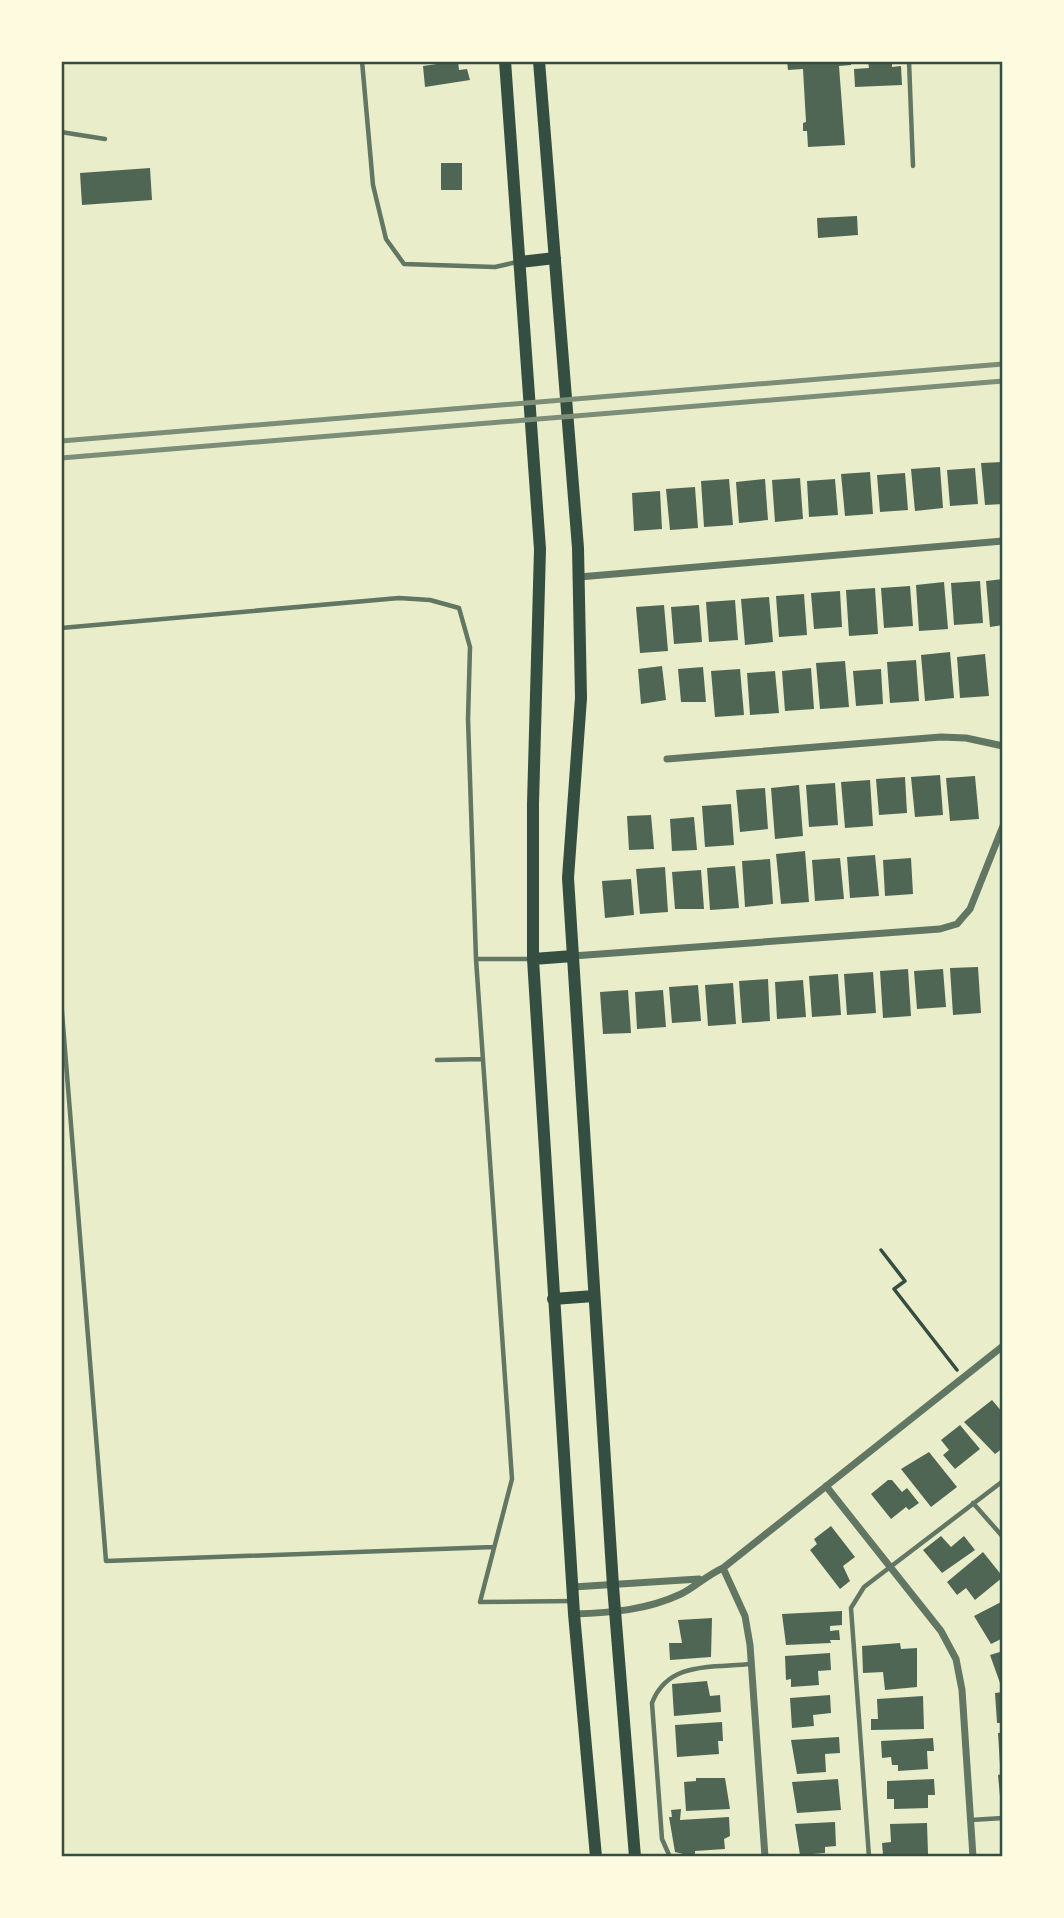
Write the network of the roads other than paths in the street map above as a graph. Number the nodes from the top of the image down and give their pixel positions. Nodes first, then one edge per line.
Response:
1 (362, 61) edge
2 (505, 61) edge
3 (538, 61) edge
4 (909, 61) edge
5 (61, 132) edge
6 (105, 139) dead end
7 (914, 166) dead end
8 (555, 258) junction
9 (520, 262) junction
10 (1003, 541) edge
11 (579, 577) junction
12 (61, 628) edge
13 (1003, 746) edge
14 (667, 759) dead end
15 (1003, 826) edge
16 (573, 956) junction
17 (476, 959) junction
18 (533, 959) junction
19 (61, 1000) edge
20 (482, 1059) junction
21 (437, 1060) dead end
22 (594, 1296) junction
23 (553, 1299) junction
24 (1003, 1346) edge
25 (1003, 1481) edge
26 (826, 1486) junction
27 (973, 1503) junction
28 (1003, 1537) edge
29 (494, 1547) junction
30 (890, 1566) junction
31 (723, 1568) junction
32 (700, 1579) junction
33 (612, 1586) junction
34 (573, 1587) junction
35 (574, 1608) junction
36 (616, 1613) junction
37 (751, 1664) junction
38 (1003, 1818) edge
39 (971, 1820) junction
40 (596, 1857) edge
41 (635, 1857) edge
42 (670, 1857) edge
43 (765, 1857) edge
44 (869, 1857) edge
45 (973, 1857) edge

1 - 9 lane
2 - 9 main road
3 - 8 main road
4 - 7 lane
5 - 6 lane
8 - 9 main road
8 - 11 main road
9 - 18 main road
10 - 11 street
11 - 16 main road
12 - 17 lane
13 - 14 street
15 - 16 street
16 - 18 main road
16 - 22 main road
17 - 18 lane
17 - 20 lane
18 - 23 main road
19 - 29 lane
20 - 21 lane
20 - 29 lane
22 - 23 main road
22 - 33 main road
23 - 34 main road
24 - 26 street
25 - 27 lane
26 - 30 street
26 - 31 street
27 - 28 lane
27 - 30 lane
29 - 35 lane
30 - 39 street
30 - 44 lane
31 - 32 street
31 - 37 street
32 - 33 street
32 - 36 street
33 - 34 street
33 - 36 main road
34 - 35 main road
35 - 36 street
35 - 40 main road
36 - 41 main road
37 - 42 lane
37 - 43 street
38 - 39 lane
39 - 45 street

